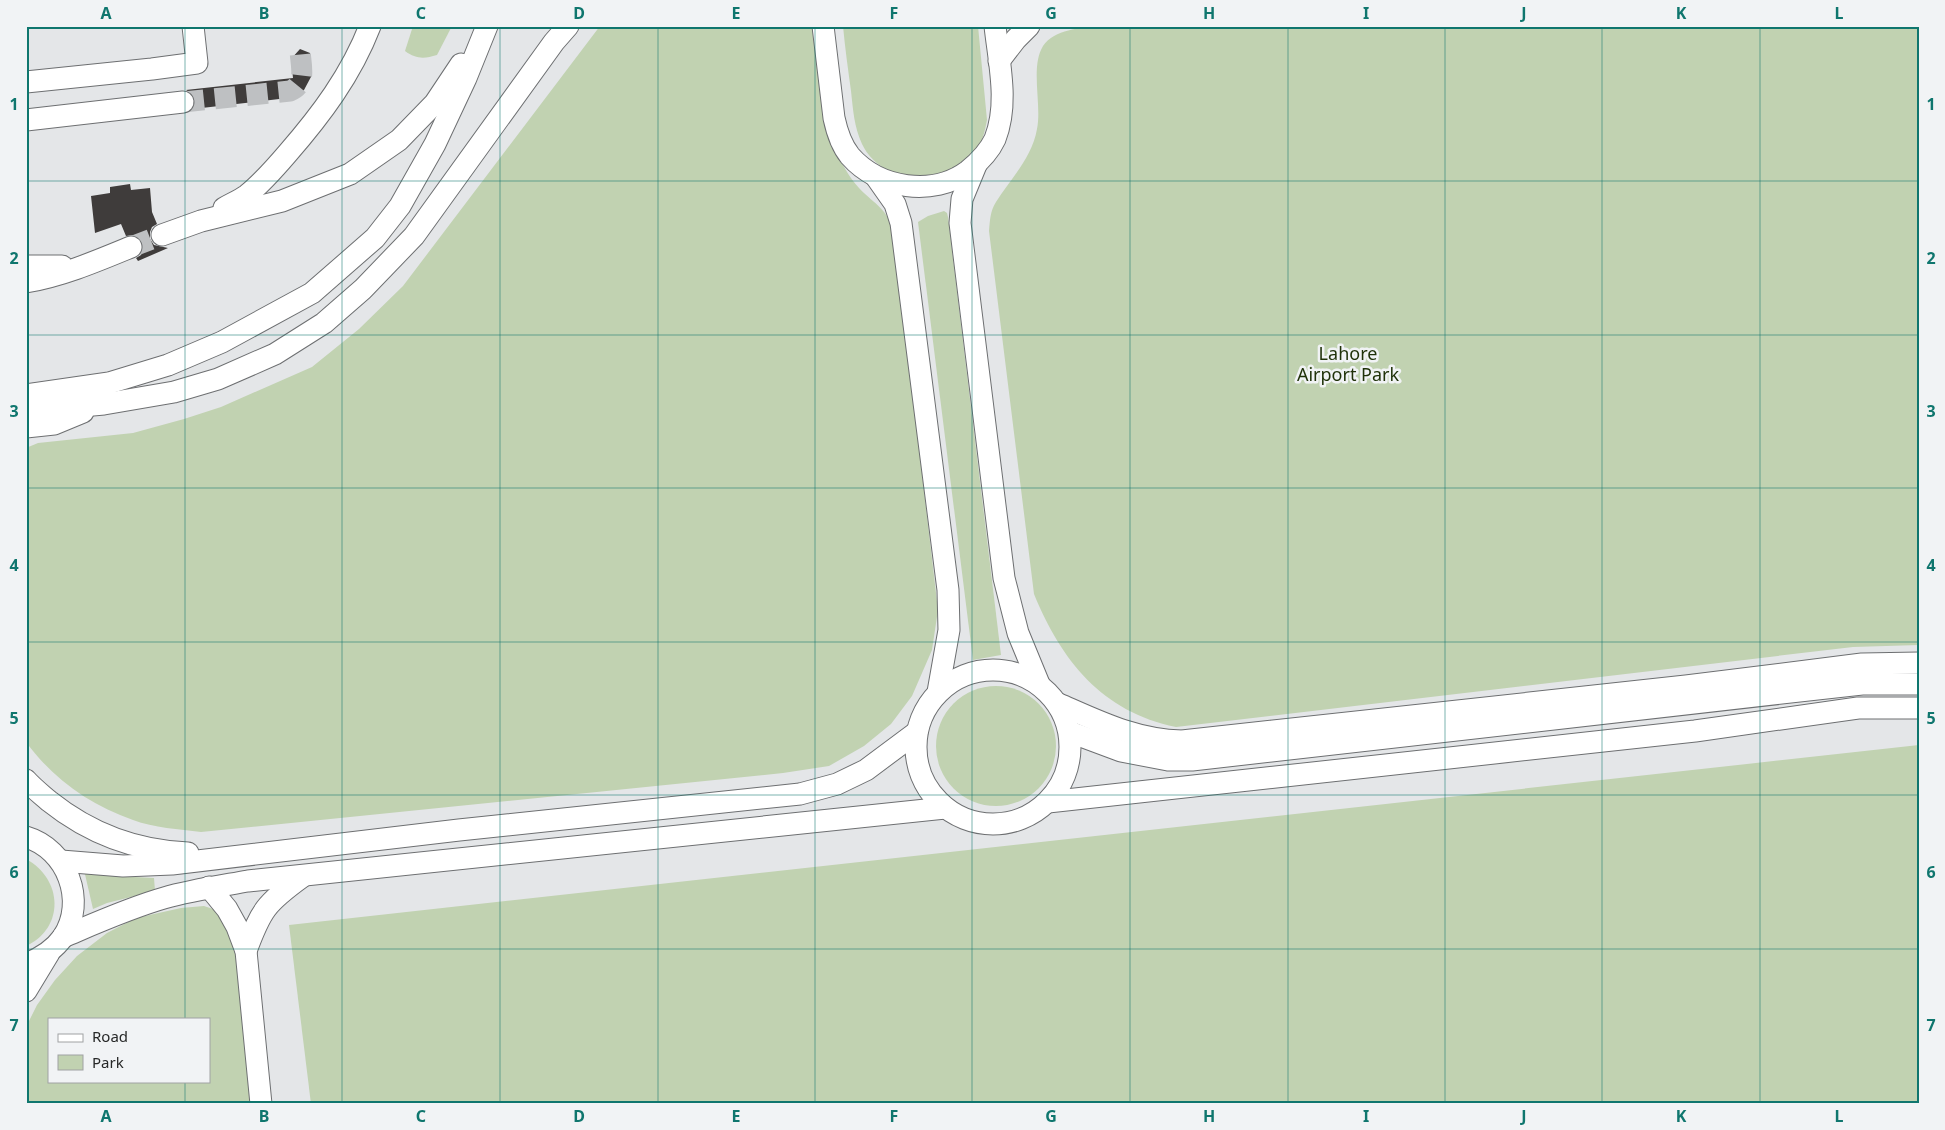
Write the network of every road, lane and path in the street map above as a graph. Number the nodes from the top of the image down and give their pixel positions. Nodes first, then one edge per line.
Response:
1 (193, 26) edge
2 (370, 26) edge
3 (487, 26) edge
4 (568, 26) edge
5 (824, 26) edge
6 (995, 26) edge
7 (1029, 26) edge
8 (999, 61) junction
9 (26, 82) edge
10 (183, 102) tunnel mouth
11 (26, 120) edge
12 (976, 164) junction
13 (876, 177) junction
14 (201, 221) junction
15 (162, 235) tunnel mouth
16 (131, 247) tunnel mouth
17 (26, 266) edge
18 (82, 267) junction
19 (26, 282) edge
20 (26, 395) edge
21 (104, 404) junction
22 (26, 411) edge
23 (26, 428) edge
24 (1919, 663) edge
25 (1039, 684) junction
26 (1919, 684) edge
27 (938, 692) junction
28 (1058, 704) junction
29 (1919, 708) edge
30 (917, 732) junction
31 (1070, 732) junction
32 (26, 780) edge
33 (1048, 802) junction
34 (945, 808) junction
35 (29, 835) edge
36 (245, 856) junction
37 (61, 861) junction
38 (302, 876) junction
39 (209, 888) junction
40 (57, 944) junction
41 (246, 952) junction
42 (26, 964) edge
43 (26, 991) edge
44 (261, 1104) edge

1 - 9 street
2 - 14 street
3 - 14 street
3 - 20 street
4 - 21 street
5 - 13 street
6 - 8 street
7 - 8 street
8 - 12 street
10 - 11 street
12 - 13 street
12 - 25 street
13 - 27 street
14 - 15 street
16 - 18 street
17 - 18 street
18 - 19 street
21 - 22 street
21 - 23 street
24 - 28 street
25 - 27 street
25 - 28 street
26 - 31 street
27 - 30 street
28 - 31 street
29 - 33 street
30 - 34 street
30 - 36 street
31 - 33 street
32 - 36 street
33 - 34 street
34 - 38 street
35 - 37 street
36 - 37 street
37 - 40 street
38 - 39 street
38 - 41 street
39 - 40 street
39 - 41 street
40 - 42 street
40 - 43 street
41 - 44 street

